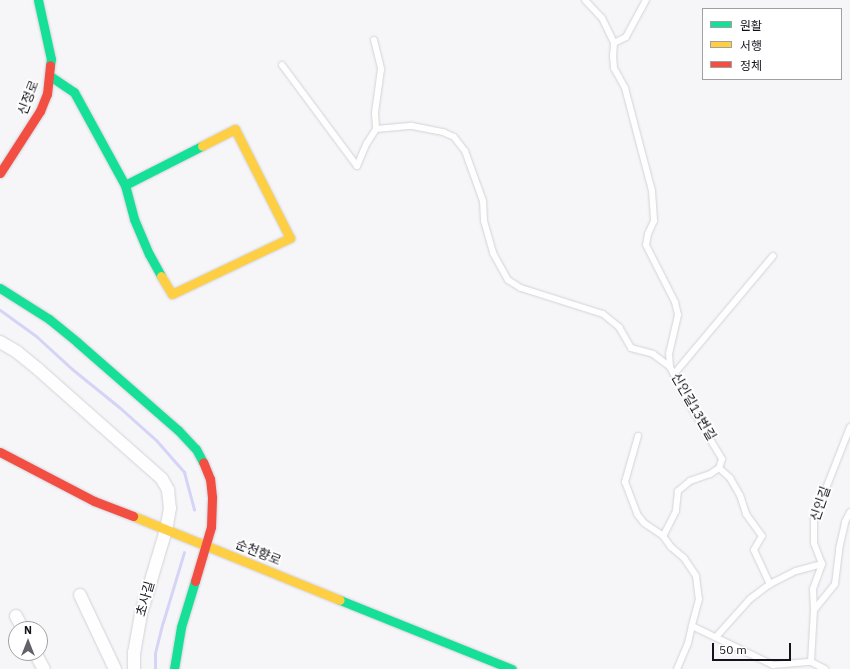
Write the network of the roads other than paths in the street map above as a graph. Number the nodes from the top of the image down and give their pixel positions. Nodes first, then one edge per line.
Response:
1 (38, 0) edge
2 (585, 0) edge
3 (646, 0) edge
4 (374, 40) dead end
5 (614, 43) junction
6 (282, 65) dead end
7 (50, 76) junction
8 (376, 129) junction
9 (0, 173) edge
10 (125, 185) junction
11 (773, 256) dead end
12 (0, 288) edge
13 (0, 342) edge
14 (670, 366) junction
15 (674, 374) junction
16 (850, 427) edge
17 (638, 436) dead end
18 (0, 452) edge
19 (719, 468) junction
20 (850, 512) edge
21 (166, 530) junction
22 (664, 536) junction
23 (205, 546) junction
24 (822, 564) junction
25 (770, 584) junction
26 (80, 595) dead end
27 (814, 610) junction
28 (16, 616) dead end
29 (19, 621) edge
30 (692, 626) junction
31 (716, 637) junction
32 (810, 662) junction
33 (115, 669) edge
34 (134, 669) edge
35 (174, 669) edge
36 (512, 669) edge
37 (677, 669) edge
38 (825, 669) edge

1 - 7 street, 신정로
2 - 5 lane
3 - 5 lane
4 - 8 lane
5 - 14 lane, 신인길13번길
6 - 8 lane
7 - 9 street, 신정로
7 - 10 street
8 - 14 lane
10 - 10 street
11 - 15 lane
12 - 23 street
13 - 21 street, 초사길
14 - 15 lane, 신인길13번길
15 - 19 lane, 신인길13번길
16 - 24 lane, 신인길
17 - 22 lane
18 - 21 street, 순천향로
19 - 22 lane
19 - 25 lane
20 - 27 lane
21 - 23 street, 순천향로
21 - 34 street, 초사길
22 - 30 lane
23 - 35 street
23 - 36 street, 순천향로
24 - 25 lane
24 - 27 lane
25 - 31 lane
26 - 33 street
27 - 32 lane
28 - 29 street
30 - 31 lane
30 - 37 lane
31 - 32 lane
32 - 38 lane

